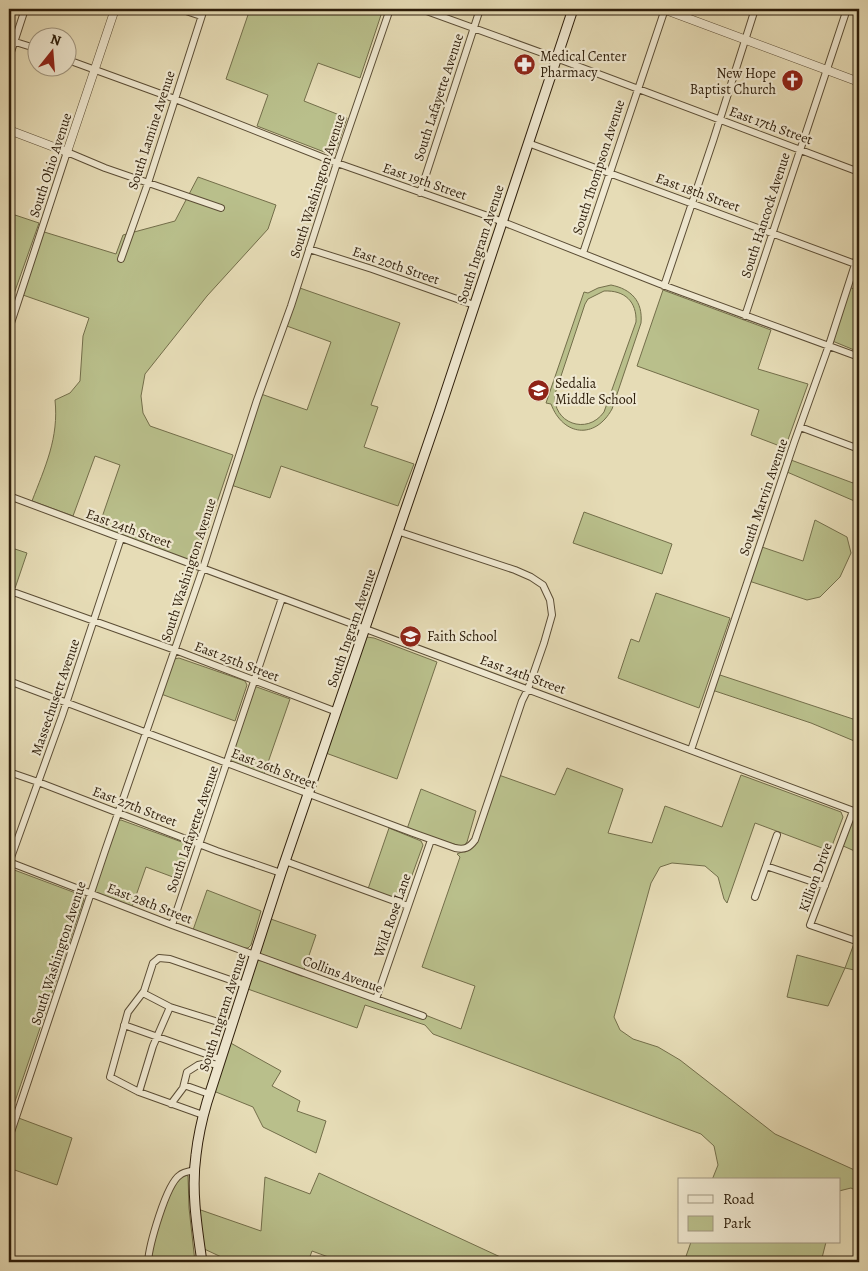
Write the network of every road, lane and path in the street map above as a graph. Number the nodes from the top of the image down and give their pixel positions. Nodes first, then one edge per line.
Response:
1 (25, 9) edge
2 (115, 9) edge
3 (180, 9) edge
4 (204, 9) edge
5 (390, 9) edge
6 (421, 9) edge
7 (480, 9) edge
8 (573, 9) edge
9 (664, 9) edge
10 (755, 9) edge
11 (847, 9) edge
12 (202, 16) junction
13 (474, 28) junction
14 (745, 39) junction
15 (11, 41) edge
16 (28, 46) edge
17 (9, 58) edge
18 (556, 58) junction
19 (78, 63) edge
20 (95, 69) junction
21 (827, 70) junction
22 (859, 82) edge
23 (637, 88) junction
24 (175, 99) junction
25 (719, 119) junction
26 (9, 130) edge
27 (528, 142) junction
28 (800, 150) junction
29 (67, 152) junction
30 (337, 163) junction
31 (859, 172) edge
32 (610, 173) junction
33 (148, 183) junction
34 (420, 193) junction
35 (692, 203) junction
36 (221, 208) dead end
37 (502, 222) junction
38 (773, 233) junction
39 (309, 249) junction
40 (859, 252) edge
41 (583, 253) junction
42 (121, 259) dead end
43 (857, 264) edge
44 (664, 286) junction
45 (474, 306) junction
46 (745, 316) junction
47 (9, 329) edge
48 (829, 345) junction
49 (859, 357) edge
50 (800, 427) junction
51 (859, 449) edge
52 (9, 496) edge
53 (398, 531) junction
54 (121, 538) junction
55 (203, 568) junction
56 (16, 593) dead end
57 (282, 598) junction
58 (94, 621) junction
59 (365, 629) junction
60 (174, 650) junction
61 (9, 681) edge
62 (254, 681) junction
63 (528, 689) junction
64 (66, 703) junction
65 (336, 712) junction
66 (146, 733) junction
67 (692, 750) junction
68 (227, 763) junction
69 (9, 772) edge
70 (38, 782) junction
71 (308, 794) junction
72 (856, 812) edge
73 (118, 813) junction
74 (777, 835) dead end
75 (431, 840) junction
76 (200, 844) junction
77 (285, 861) junction
78 (9, 862) edge
79 (766, 866) junction
80 (281, 873) junction
81 (825, 886) junction
82 (91, 894) junction
83 (754, 897) dead end
84 (408, 906) junction
85 (172, 925) junction
86 (859, 942) edge
87 (254, 955) junction
88 (245, 984) junction
89 (143, 992) junction
90 (376, 999) junction
91 (170, 1007) junction
92 (423, 1016) dead end
93 (124, 1024) junction
94 (231, 1026) junction
95 (157, 1036) junction
96 (220, 1062) junction
97 (184, 1085) junction
98 (139, 1092) junction
99 (209, 1094) junction
100 (171, 1104) junction
101 (203, 1115) junction
102 (9, 1138) edge
103 (195, 1170) junction
104 (148, 1262) edge
105 (202, 1262) edge

1 - 15 street
2 - 20 street, South Ohio Avenue
3 - 12 street
4 - 12 street, South Lamine Avenue
5 - 30 street, South Washington Avenue
6 - 13 street, East 17th Street
7 - 13 street, South Lafayette Avenue
8 - 18 main road, South Ingram Avenue
9 - 14 street
9 - 23 street, South Thompson Avenue
10 - 14 street
11 - 21 street, South Hancock Avenue
12 - 24 street, South Lamine Avenue
13 - 18 street, East 17th Street
13 - 34 street, South Lafayette Avenue
14 - 21 street
14 - 25 street
15 - 16 street
15 - 17 street
18 - 23 street, East 17th Street
18 - 27 main road, South Ingram Avenue
19 - 20 street, East 19th Street
20 - 24 street, East 19th Street
20 - 29 street, South Ohio Avenue
21 - 22 street
21 - 28 street, South Hancock Avenue
23 - 25 street, East 17th Street
23 - 32 street, South Thompson Avenue
24 - 30 street, East 19th Street
24 - 33 street, South Lamine Avenue
25 - 28 street, East 17th Street
25 - 35 street
26 - 29 street
27 - 32 street, East 18th Street
27 - 37 main road, South Ingram Avenue
28 - 31 street, East 17th Street
28 - 38 street, South Hancock Avenue
29 - 33 street
29 - 47 street, South Ohio Avenue
30 - 34 street, East 19th Street
30 - 39 street, South Washington Avenue
32 - 35 street, East 18th Street
32 - 41 street, South Thompson Avenue
33 - 36 street
33 - 42 street, South Lamine Avenue
34 - 37 street, East 19th Street
35 - 38 street, East 18th Street
35 - 44 street
37 - 41 street, East 19th Street
37 - 45 main road, South Ingram Avenue
38 - 43 street, East 18th Street
38 - 46 street, South Hancock Avenue
39 - 45 street, East 20th Street
39 - 55 street, South Washington Avenue
40 - 43 street, South Marvin Avenue
41 - 44 street, East 19th Street
43 - 48 street, South Marvin Avenue
44 - 46 street, East 19th Street
45 - 53 main road, South Ingram Avenue
46 - 48 street, East 19th Street
48 - 49 street, East 19th Street
48 - 50 street, South Marvin Avenue
50 - 51 street
50 - 67 street, South Marvin Avenue
52 - 54 street, East 24th Street
53 - 59 main road, South Ingram Avenue
53 - 63 street, East 26th Street
54 - 55 street, East 24th Street
54 - 58 street, Massechusett Avenue
55 - 57 street, East 24th Street
55 - 60 street, South Washington Avenue
56 - 58 street, East 25th Street
57 - 59 street, East 24th Street
57 - 62 street, South Lafayette Avenue
58 - 60 street, East 25th Street
58 - 64 street, Massechusett Avenue
59 - 63 street, East 24th Street
59 - 65 main road, South Ingram Avenue
60 - 62 street, East 25th Street
60 - 66 street, South Washington Avenue
61 - 64 street, East 26th Street
62 - 65 street, East 25th Street
62 - 68 street, South Lafayette Avenue
63 - 67 street, East 24th Street
63 - 75 street, East 26th Street
64 - 66 street, East 26th Street
64 - 70 street, Massechusett Avenue
65 - 71 main road, South Ingram Avenue
66 - 68 street, East 26th Street
66 - 73 street, South Washington Avenue
67 - 72 street, East 24th Street
68 - 71 street, East 26th Street
68 - 76 street, South Lafayette Avenue
69 - 70 street, East 27th Street
70 - 73 street, East 27th Street
70 - 78 street, Massechusett Avenue
71 - 75 street, East 26th Street
71 - 77 main road, South Ingram Avenue
72 - 81 street, Killion Drive
73 - 76 street, East 27th Street
73 - 82 street, South Washington Avenue
74 - 79 street
75 - 84 street, Wild Rose Lane
76 - 80 street, East 27th Street
76 - 85 street, South Lafayette Avenue
77 - 80 main road, South Ingram Avenue
77 - 84 street
78 - 82 street, East 28th Street
79 - 81 street
79 - 83 street
80 - 87 main road, South Ingram Avenue
81 - 86 street, Killion Drive
82 - 85 street, East 28th Street
82 - 102 street, South Washington Avenue
84 - 90 street, Wild Rose Lane
85 - 87 street, East 28th Street
87 - 88 main road, South Ingram Avenue
87 - 90 street, Collins Avenue
88 - 89 street
88 - 94 main road, South Ingram Avenue
89 - 91 street
89 - 93 street
90 - 92 street, Collins Avenue
91 - 94 street
91 - 95 street
93 - 95 street
93 - 98 street
94 - 96 main road, South Ingram Avenue
95 - 96 street
95 - 98 street
96 - 97 street
96 - 99 main road, South Ingram Avenue
97 - 99 street
97 - 100 street
98 - 100 street
99 - 101 main road, South Ingram Avenue
100 - 101 street
101 - 103 main road, South Ingram Avenue
103 - 104 street
103 - 105 main road, South Ingram Avenue

